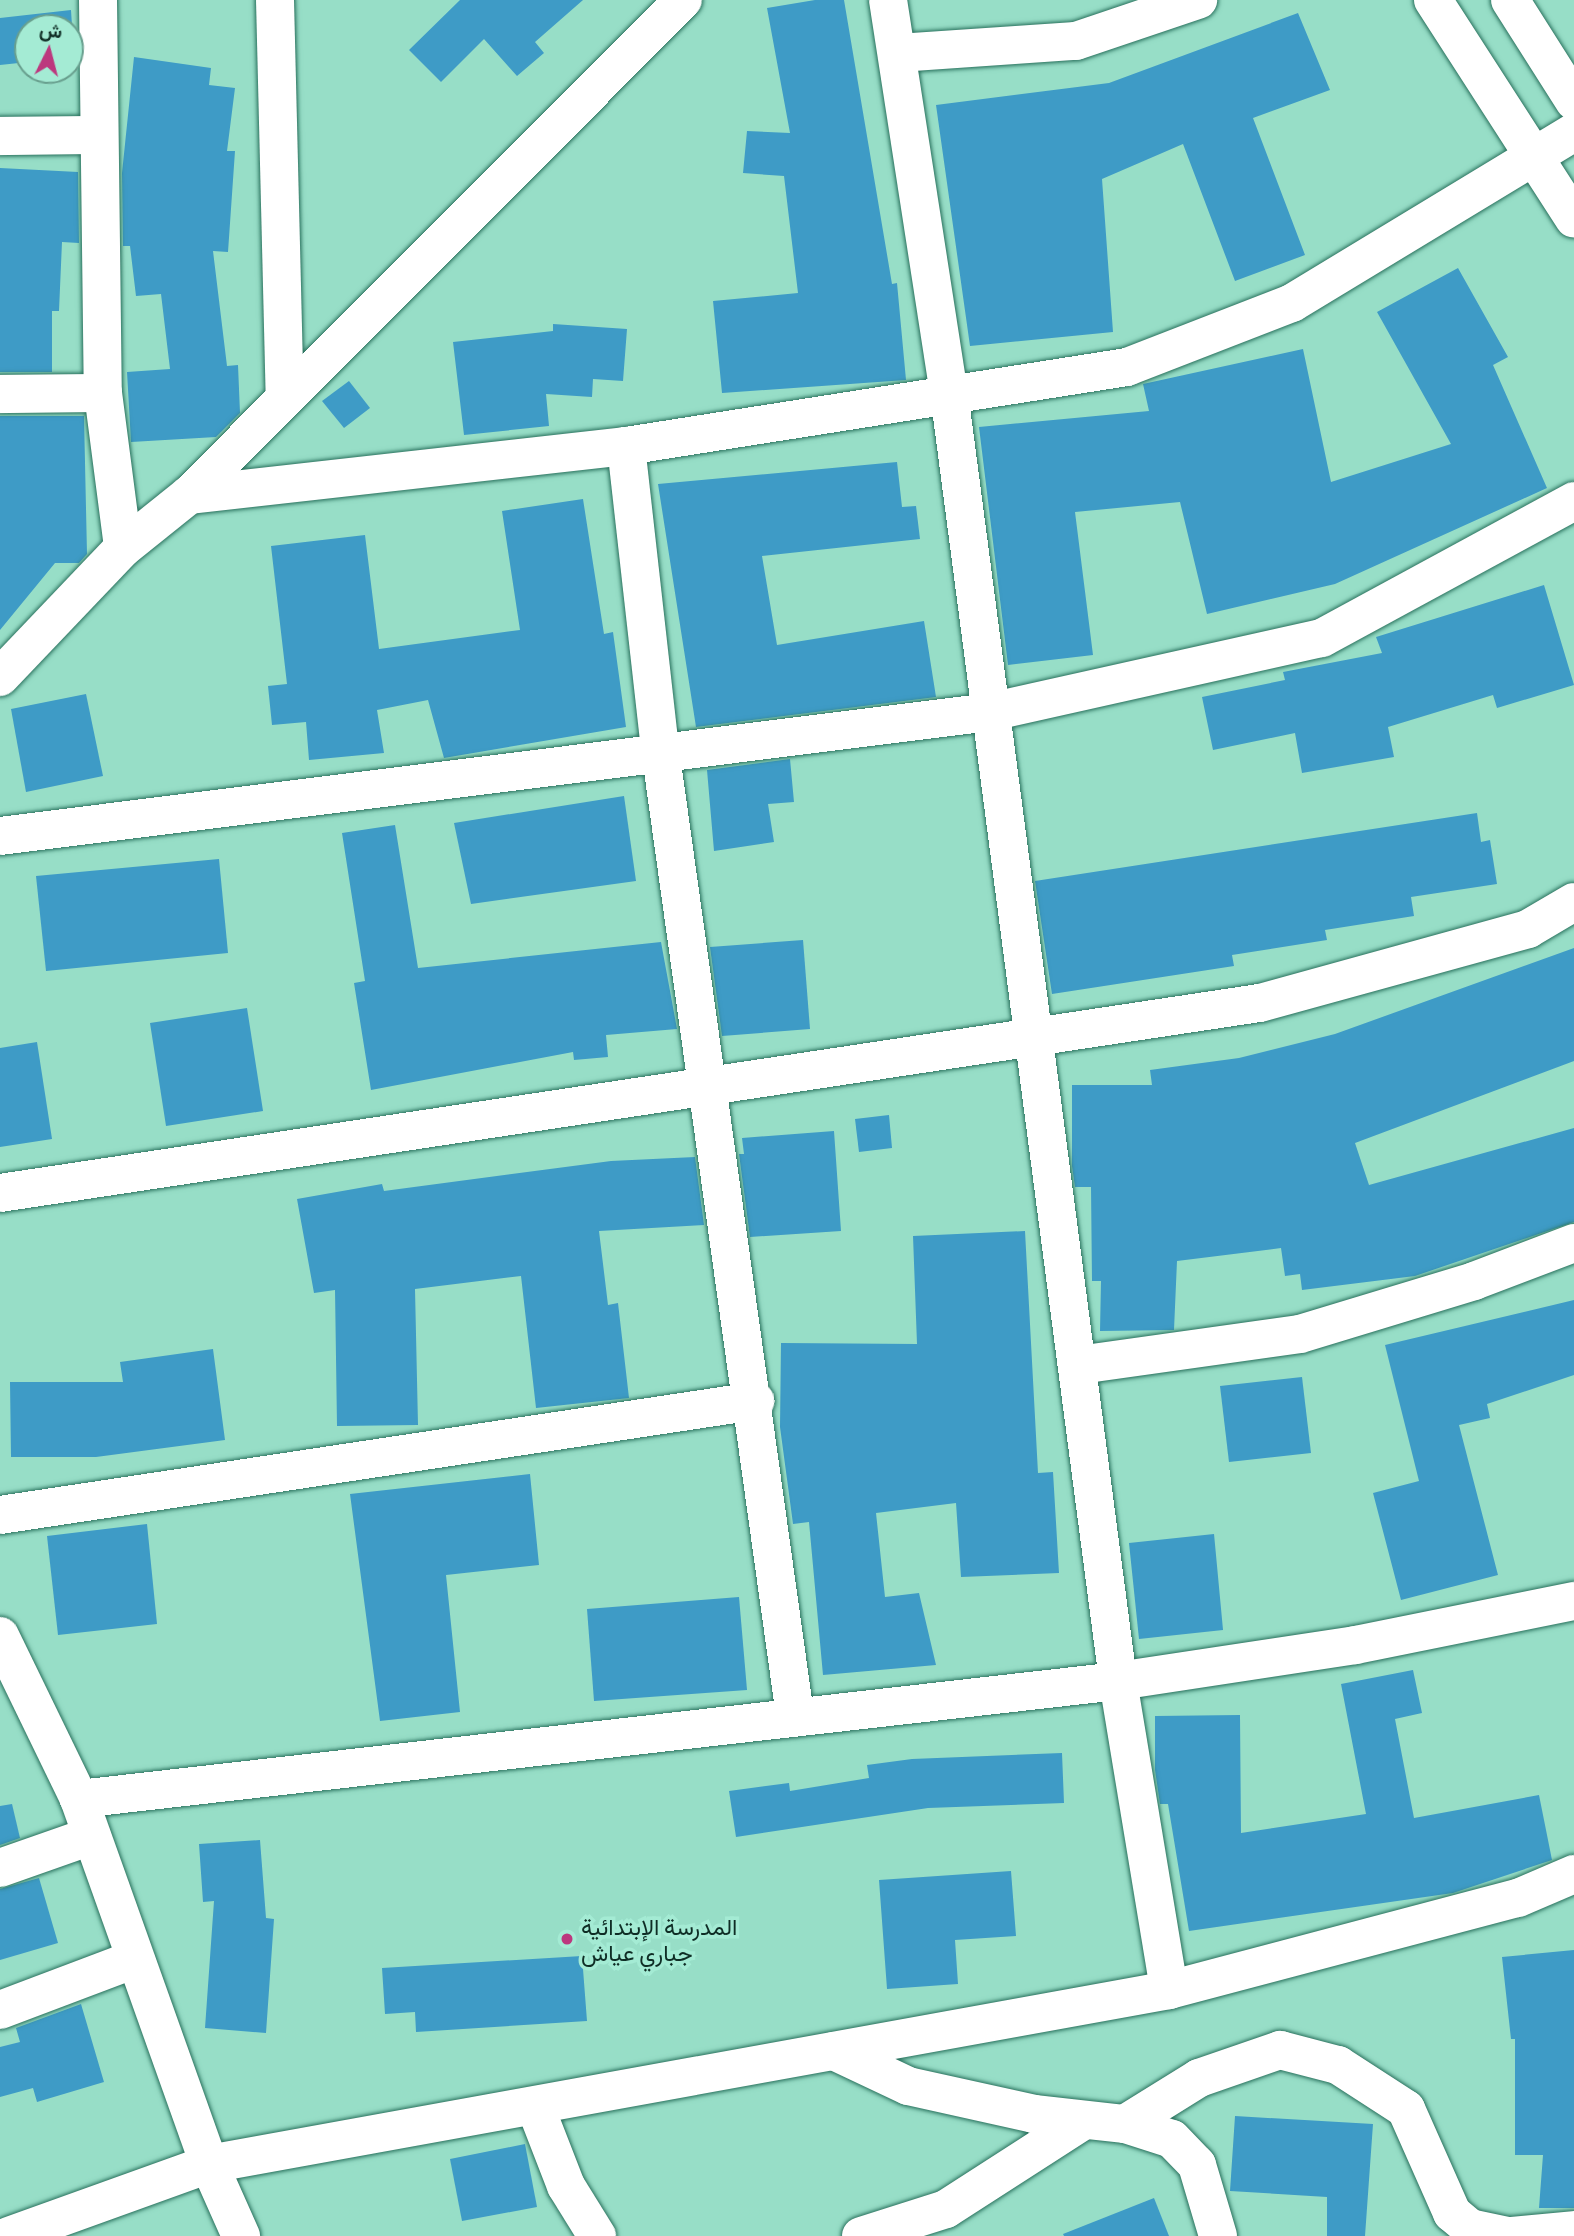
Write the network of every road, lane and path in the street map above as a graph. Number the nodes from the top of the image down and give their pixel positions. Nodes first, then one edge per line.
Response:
1 (98, 0) edge
2 (275, 0) edge
3 (683, 0) edge
4 (888, 0) edge
5 (1198, 0) edge
6 (1433, 0) edge
7 (1510, 0) edge
8 (898, 53) junction
9 (1574, 101) edge
10 (1574, 132) edge
11 (97, 135) junction
12 (0, 136) edge
13 (1535, 156) junction
14 (1574, 219) edge
15 (949, 393) junction
16 (0, 394) edge
17 (103, 394) junction
18 (285, 397) junction
19 (626, 446) junction
20 (189, 495) junction
21 (1574, 501) edge
22 (123, 548) junction
23 (0, 677) edge
24 (990, 712) junction
25 (661, 757) junction
26 (0, 836) edge
27 (1574, 902) edge
28 (1034, 1040) junction
29 (705, 1086) junction
30 (0, 1193) edge
31 (1574, 1243) edge
32 (1079, 1365) junction
33 (755, 1401) junction
34 (0, 1515) edge
35 (1574, 1601) edge
36 (0, 1636) edge
37 (1118, 1681) junction
38 (14, 1696) edge
39 (795, 1715) junction
40 (79, 1799) junction
41 (91, 1836) junction
42 (0, 1868) edge
43 (1574, 1874) edge
44 (132, 1960) junction
45 (1168, 1990) junction
46 (0, 2010) edge
47 (834, 2051) junction
48 (534, 2106) junction
49 (1084, 2120) junction
50 (1125, 2124) junction
51 (209, 2164) junction
52 (1574, 2230) edge
53 (9, 2236) edge
54 (241, 2236) edge
55 (597, 2236) edge
56 (862, 2236) edge
57 (1218, 2236) edge
58 (1510, 2236) edge

1 - 11 street
2 - 18 street
3 - 18 street
4 - 8 street
5 - 8 street
6 - 13 street
7 - 9 street
8 - 15 street
10 - 13 street
11 - 12 street
11 - 17 street
13 - 14 street
13 - 15 street
15 - 19 street
15 - 24 street
16 - 17 street
17 - 22 street
18 - 20 street
19 - 20 street
19 - 25 street
20 - 22 street
21 - 24 street
22 - 23 street
24 - 25 street
24 - 28 street
25 - 26 street
25 - 29 street
27 - 28 street
28 - 29 street
28 - 32 street
29 - 30 street
29 - 33 street
31 - 32 street
32 - 37 street
33 - 34 street
33 - 39 street
35 - 37 street
36 - 38 street
37 - 39 street
37 - 45 street
38 - 40 street
39 - 40 street
40 - 41 street
41 - 42 street
41 - 44 street
43 - 45 street
44 - 46 street
44 - 51 street
45 - 47 street
47 - 48 street
47 - 49 street
48 - 51 street
48 - 55 street
49 - 50 street
49 - 56 street
50 - 57 street
50 - 58 street
51 - 53 street
51 - 54 street
52 - 58 street

